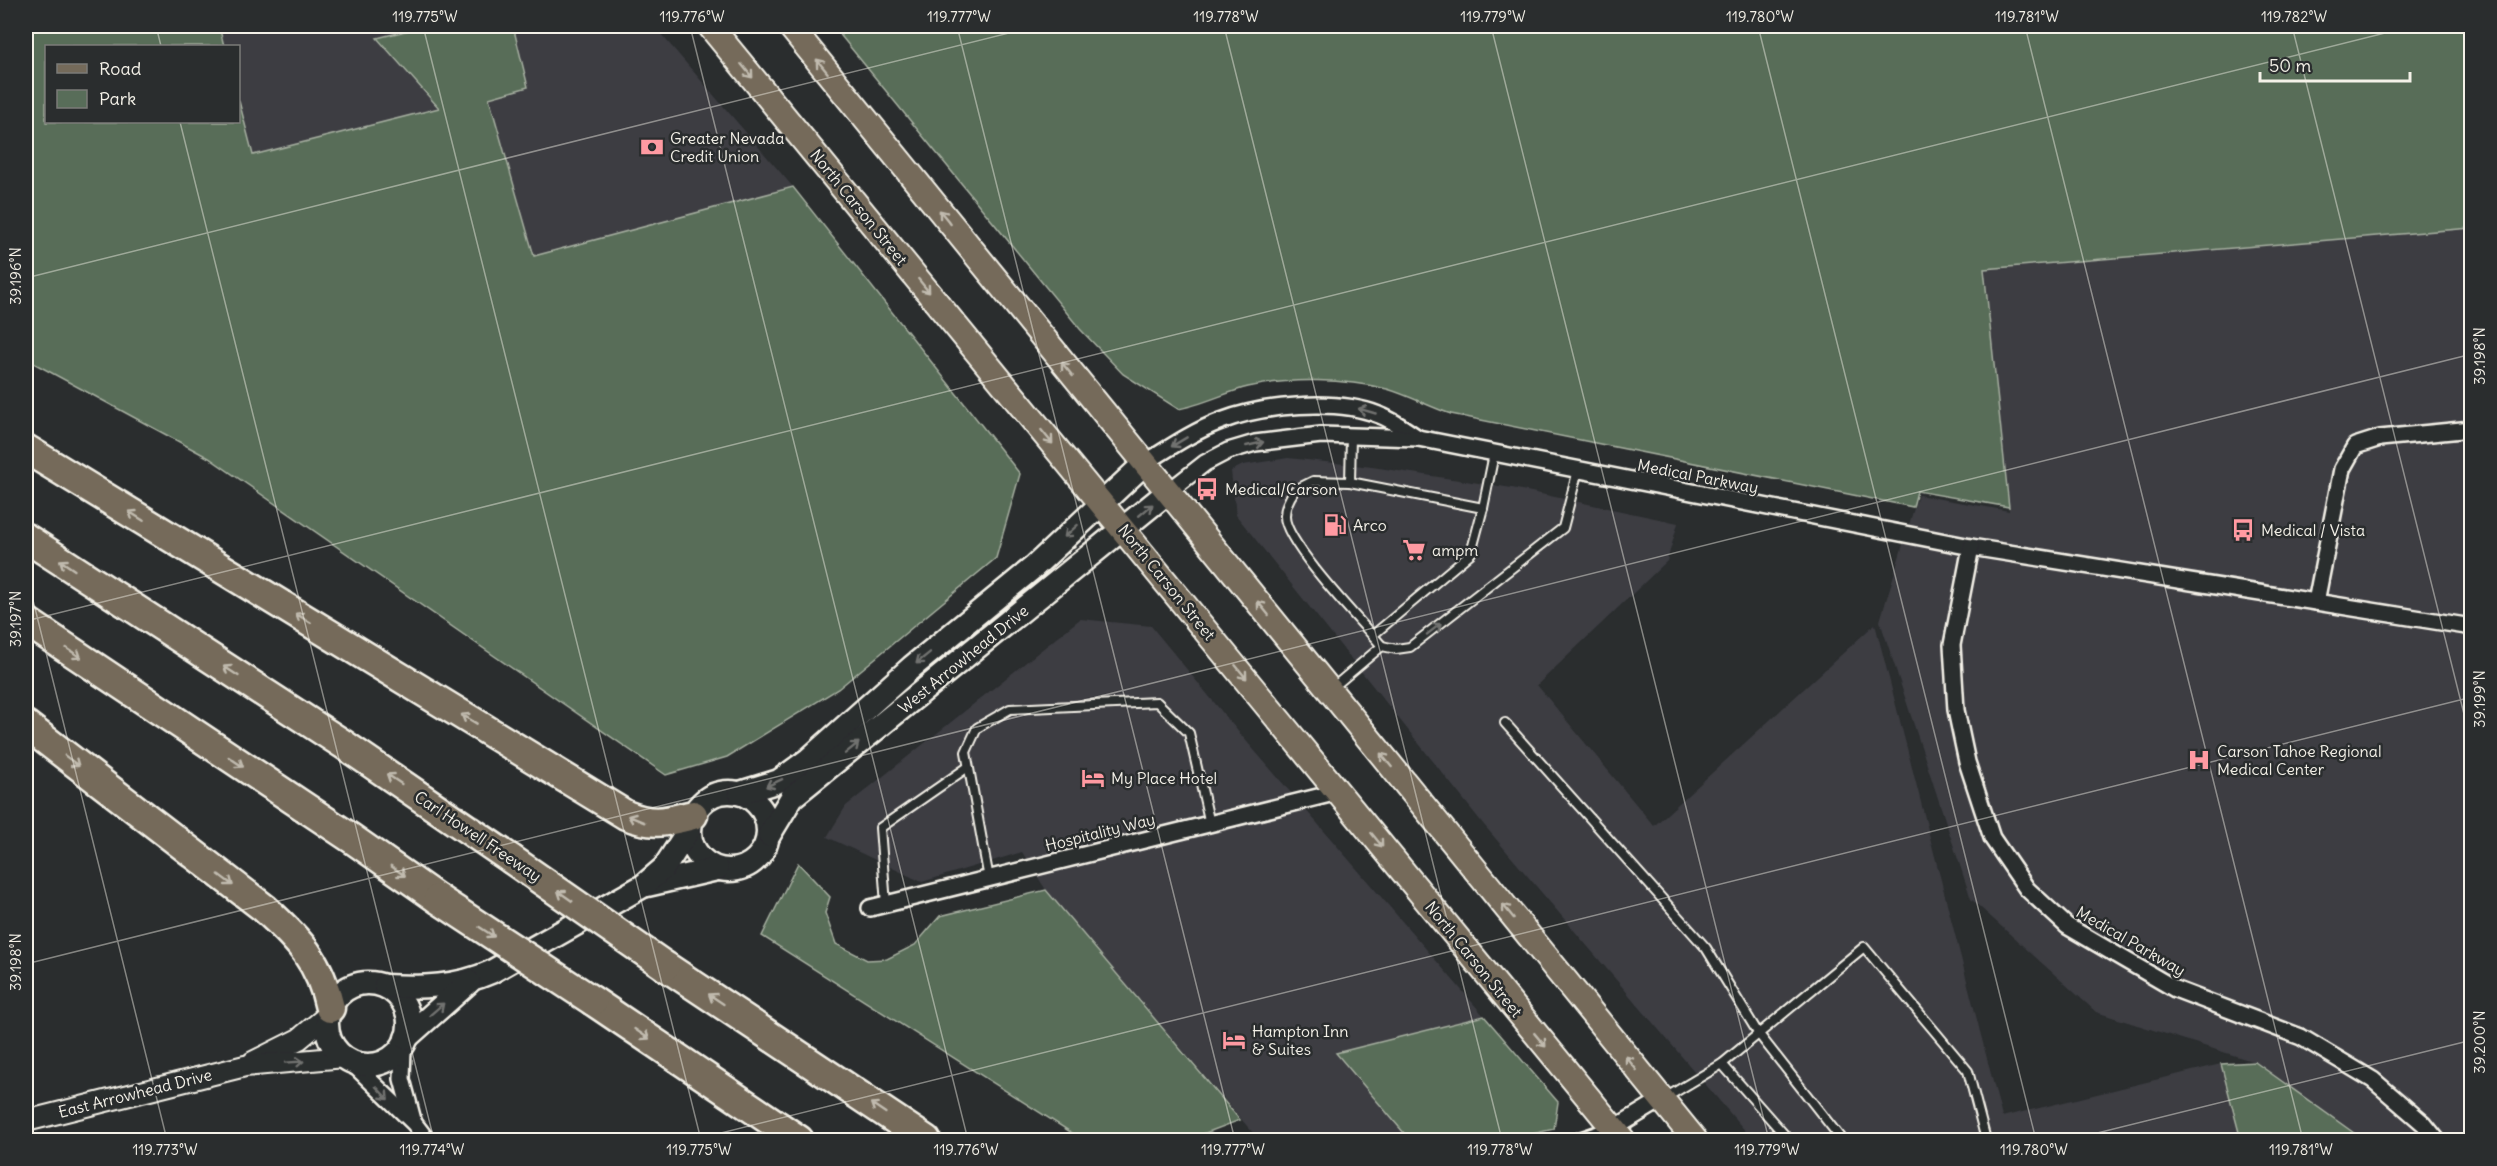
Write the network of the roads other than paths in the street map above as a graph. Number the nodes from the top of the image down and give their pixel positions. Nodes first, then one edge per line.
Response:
1 (710, 26) edge
2 (790, 26) edge
3 (2472, 429) edge
4 (1351, 436) junction
5 (1418, 438) junction
6 (26, 449) edge
7 (1494, 454) junction
8 (1145, 463) junction
9 (1578, 470) junction
10 (1350, 482) junction
11 (1168, 492) junction
12 (1102, 503) junction
13 (1483, 508) junction
14 (1125, 529) junction
15 (26, 538) edge
16 (1971, 547) junction
17 (2316, 602) junction
18 (26, 621) edge
19 (2472, 627) edge
20 (1373, 635) junction
21 (1382, 646) junction
22 (1329, 690) junction
23 (1505, 723) dead end
24 (26, 725) edge
25 (968, 766) junction
26 (1338, 792) junction
27 (740, 793) junction
28 (691, 821) junction
29 (1210, 824) junction
30 (768, 835) junction
31 (717, 869) junction
32 (988, 879) junction
33 (643, 886) junction
34 (886, 904) junction
35 (870, 908) dead end
36 (469, 982) junction
37 (385, 986) junction
38 (329, 1012) junction
39 (1758, 1034) junction
40 (404, 1042) junction
41 (348, 1060) junction
42 (1722, 1064) junction
43 (245, 1066) junction
44 (1661, 1100) junction
45 (26, 1121) edge
46 (414, 1123) junction
47 (1618, 1135) edge
48 (427, 1140) edge
49 (799, 1140) edge
50 (926, 1140) edge
51 (1581, 1140) edge
52 (1695, 1140) edge
53 (1789, 1140) edge
54 (1842, 1140) edge
55 (1986, 1140) edge
56 (2438, 1140) edge

1 -> 12 main road, North Carson Street
8 -> 2 main road
3 - 17 street
4 - 5 street, Medical Parkway
4 - 10 lane
11 -> 4 street, Medical Parkway
5 - 7 street, Medical Parkway
5 -> 8 street, Medical Parkway
28 -> 6 highway
7 - 9 street, Medical Parkway
7 - 13 lane
8 - 11 main road
8 - 12 main road, West Arrowhead Drive
9 - 16 street, Medical Parkway
21 -> 9 lane
10 - 13 lane
10 - 20 lane
14 -> 11 main road, West Arrowhead Drive
22 -> 11 main road
12 - 14 main road, North Carson Street
12 -> 27 main road, West Arrowhead Drive
13 - 20 lane
14 -> 26 main road, North Carson Street
30 -> 14 main road, West Arrowhead Drive
50 -> 15 highway, Carl Howell Freeway, bridge
16 - 17 street, Medical Parkway
16 - 56 street, Medical Parkway
17 - 19 street, Medical Parkway
18 -> 49 highway, bridge
20 - 21 lane
21 - 22 lane
44 -> 22 main road
23 - 39 lane
24 -> 38 highway
25 - 29 lane
25 - 32 lane
25 - 34 lane
26 - 29 street, Hospitality Way
26 -> 47 main road, North Carson Street
27 - 28 main road
27 - 30 main road
28 - 31 main road
28 - 33 main road
29 - 32 street, Hospitality Way
30 - 31 main road
31 - 33 main road
32 - 34 street, Hospitality Way
33 - 36 main road
34 - 35 street, Hospitality Way
36 - 37 main road
40 -> 36 main road
37 - 38 main road
37 - 40 main road
38 - 41 main road
38 - 43 street, East Arrowhead Drive
39 - 42 lane
39 - 54 lane
39 - 55 lane
40 - 41 main road
40 - 46 street
43 -> 41 street, East Arrowhead Drive
41 -> 46 street
42 - 44 lane
42 - 53 lane
43 - 45 street, East Arrowhead Drive
44 - 47 street
44 - 52 main road
46 - 48 street
47 - 51 street

